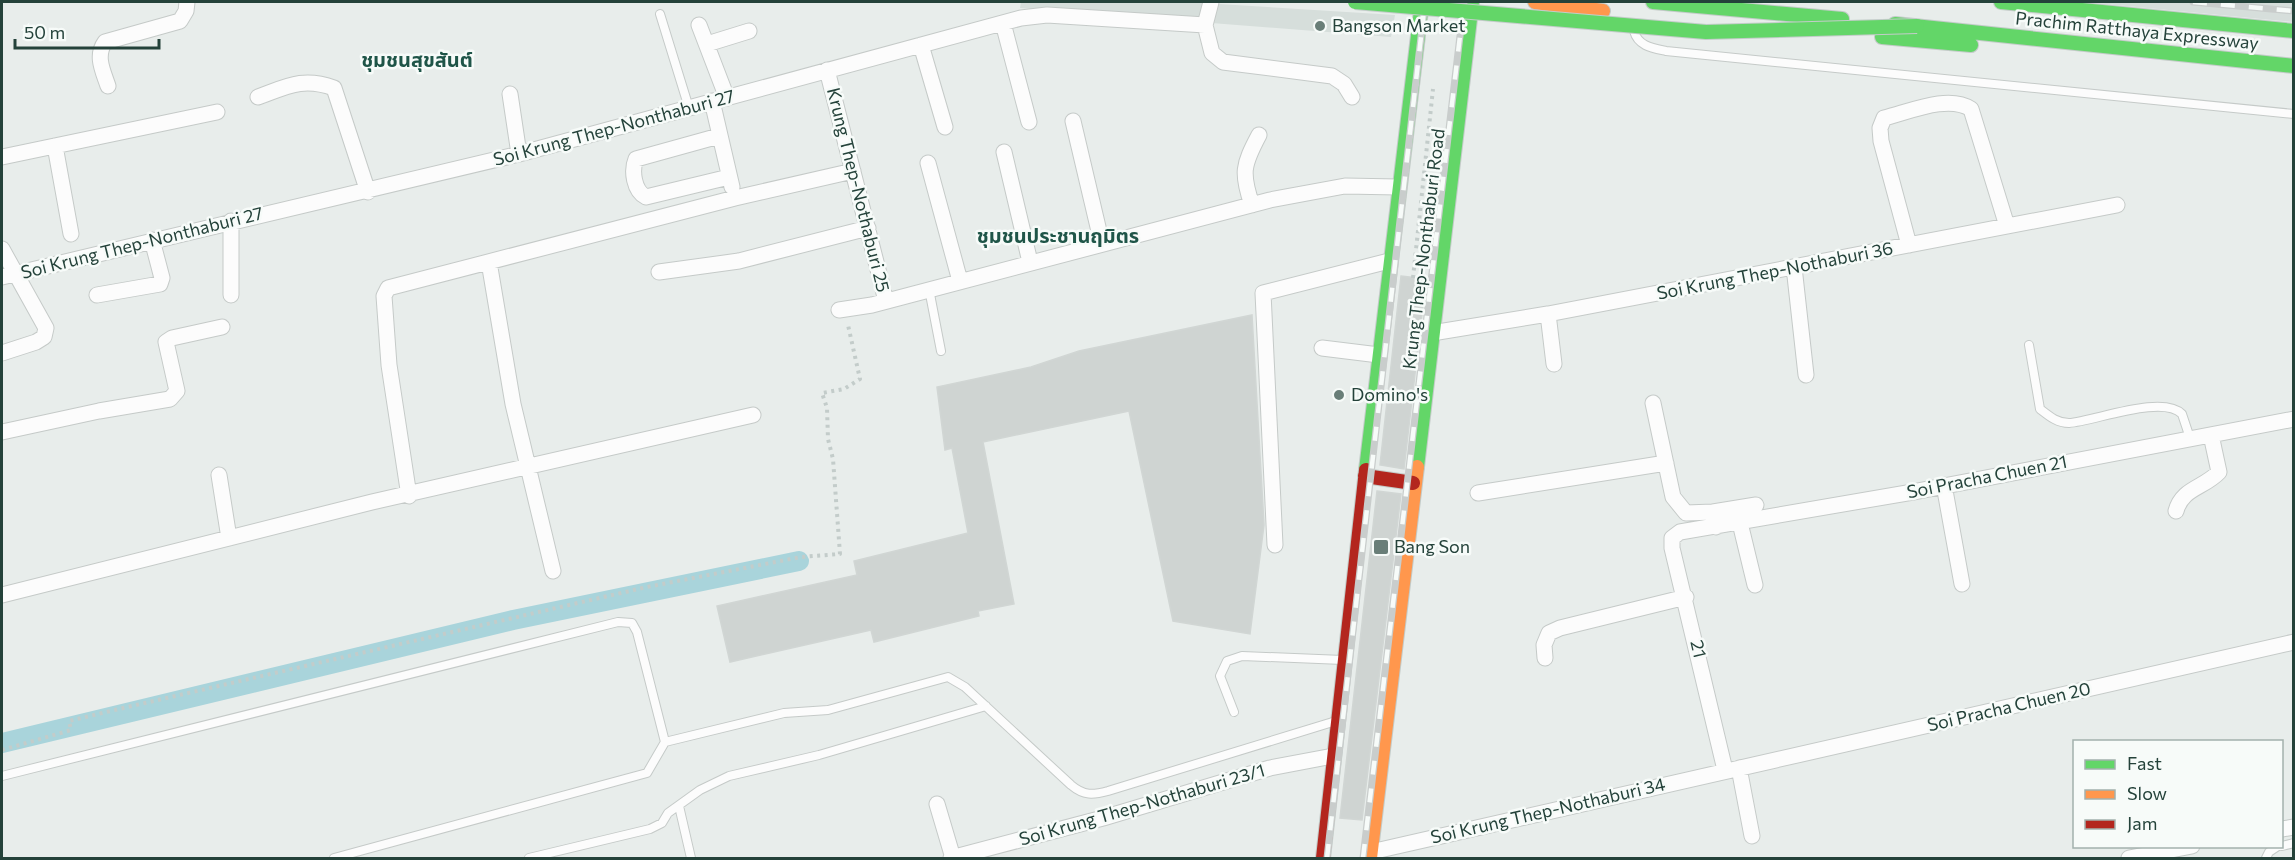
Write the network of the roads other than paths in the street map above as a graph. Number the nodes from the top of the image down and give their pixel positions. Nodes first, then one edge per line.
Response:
1 (188, 2) edge
2 (1211, 2) edge
3 (1355, 2) edge
4 (1422, 2) edge
5 (1472, 2) edge
6 (1535, 2) edge
7 (1653, 2) edge
8 (2001, 2) edge
9 (660, 14) dead end
10 (1629, 15) junction
11 (1002, 23) junction
12 (699, 25) dead end
13 (1205, 25) junction
14 (1917, 26) junction
15 (749, 31) dead end
16 (2294, 31) edge
17 (707, 44) junction
18 (921, 45) junction
19 (2294, 66) edge
20 (827, 70) junction
21 (2294, 78) edge
22 (108, 86) dead end
23 (510, 94) dead end
24 (258, 97) dead end
25 (1352, 97) dead end
26 (719, 100) junction
27 (689, 108) junction
28 (217, 112) dead end
29 (2294, 114) edge
30 (1073, 121) dead end
31 (1029, 122) dead end
32 (945, 127) dead end
33 (1259, 135) dead end
34 (719, 136) junction
35 (55, 146) junction
36 (1004, 152) dead end
37 (519, 154) junction
38 (2, 157) edge
39 (928, 163) dead end
40 (854, 171) junction
41 (729, 177) junction
42 (1398, 187) junction
43 (368, 192) junction
44 (735, 198) junction
45 (1252, 205) junction
46 (2117, 205) dead end
47 (231, 221) junction
48 (2007, 226) junction
49 (868, 228) junction
50 (72, 234) dead end
51 (152, 240) junction
52 (1102, 244) junction
53 (1909, 245) junction
54 (2, 249) edge
55 (1389, 261) junction
56 (489, 262) junction
57 (1030, 262) junction
58 (1794, 267) junction
59 (659, 272) dead end
60 (8, 275) edge
61 (960, 281) junction
62 (929, 289) junction
63 (231, 295) dead end
64 (97, 296) dead end
65 (886, 301) junction
66 (839, 310) dead end
67 (1548, 314) junction
68 (222, 327) dead end
69 (1432, 333) junction
70 (2029, 345) dead end
71 (1322, 348) dead end
72 (942, 351) dead end
73 (2, 353) edge
74 (1379, 355) junction
75 (1554, 364) dead end
76 (1806, 375) dead end
77 (1653, 403) dead end
78 (753, 415) dead end
79 (2294, 419) edge
80 (2, 432) edge
81 (2211, 435) junction
82 (2190, 438) junction
83 (1666, 463) junction
84 (528, 468) junction
85 (219, 475) dead end
86 (1365, 477) junction
87 (1413, 483) junction
88 (1944, 485) junction
89 (1478, 493) dead end
90 (409, 495) junction
91 (1756, 505) dead end
92 (2176, 511) dead end
93 (1713, 512) junction
94 (1740, 523) junction
95 (1716, 527) junction
96 (1680, 532) joint
97 (229, 538) junction
98 (1275, 545) dead end
99 (553, 571) dead end
100 (1962, 584) dead end
101 (1755, 585) dead end
102 (2, 595) edge
103 (1686, 597) junction
104 (2294, 642) edge
105 (1545, 658) dead end
106 (1343, 660) junction
107 (986, 706) junction
108 (1234, 712) dead end
109 (1338, 721) junction
110 (665, 742) junction
111 (1333, 756) junction
112 (1732, 769) junction
113 (2, 776) edge
114 (938, 804) dead end
115 (679, 806) junction
116 (1752, 836) dead end
117 (2182, 848) edge
118 (2276, 848) edge
119 (1371, 855) edge
120 (334, 858) edge
121 (529, 858) edge
122 (691, 858) edge
123 (952, 858) edge
124 (1323, 858) edge
125 (2129, 858) edge
126 (2266, 858) edge

1 - 22 street
2 - 13 street
3 - 14 main road, bridge
4 - 42 main road, Krung Thep-Nonthaburi Road
5 - 69 main road, Krung Thep-Nonthaburi Road
6 - 10 main road
7 - 14 main road, Prachim Ratthaya Expressway, bridge
8 - 16 main road, Prachim Ratthaya Expressway
9 - 27 lane
10 - 21 main road
10 - 29 lane
11 - 13 street, Soi Krung Thep-Nonthaburi 27
11 - 18 street, Soi Krung Thep-Nonthaburi 27
11 - 31 street
12 - 17 street
13 - 25 street
14 - 19 main road, Prachim Ratthaya Expressway
15 - 17 street
17 - 26 street
18 - 20 street, Soi Krung Thep-Nonthaburi 27
18 - 32 street
20 - 26 street, Soi Krung Thep-Nonthaburi 27
20 - 40 street, Krung Thep-Nothaburi 25
23 - 37 street
24 - 43 street
26 - 27 street, Soi Krung Thep-Nonthaburi 27
26 - 34 street
27 - 37 street, Soi Krung Thep-Nonthaburi 27
28 - 35 street
30 - 52 street
33 - 45 street
34 - 41 street
34 - 41 street
35 - 38 street
35 - 50 street
36 - 57 street
37 - 43 street, Soi Krung Thep-Nonthaburi 27
39 - 61 street
40 - 44 street
40 - 49 street, Krung Thep-Nothaburi 25
41 - 44 street
42 - 45 street, Krung Thep-Nothaburi 25
42 - 55 main road, Krung Thep-Nonthaburi Road
43 - 47 street, Soi Krung Thep-Nonthaburi 27
44 - 56 street
45 - 52 street, Krung Thep-Nothaburi 25
46 - 48 street, Soi Krung Thep-Nothaburi 36
47 - 51 street, Soi Krung Thep-Nonthaburi 27
47 - 63 street
48 - 53 street, Soi Krung Thep-Nothaburi 36
48 - 53 street
49 - 59 street
49 - 65 street, Krung Thep-Nothaburi 25
51 - 60 street, Soi Krung Thep-Nonthaburi 27
51 - 64 street
52 - 57 street, Krung Thep-Nothaburi 25
53 - 58 street, Soi Krung Thep-Nothaburi 36
54 - 60 street
55 - 74 main road, Krung Thep-Nonthaburi Road
55 - 98 street
56 - 84 street
56 - 90 street
57 - 61 street, Krung Thep-Nothaburi 25
58 - 67 street, Soi Krung Thep-Nothaburi 36
58 - 76 street
60 - 73 street
61 - 62 street, Krung Thep-Nothaburi 25
62 - 65 street, Krung Thep-Nothaburi 25
62 - 72 lane
65 - 66 street
67 - 69 street, Soi Krung Thep-Nothaburi 36
67 - 75 street
68 - 80 street
69 - 87 main road, Krung Thep-Nonthaburi Road
70 - 82 lane
71 - 74 street
74 - 86 main road, Krung Thep-Nonthaburi Road
77 - 83 street
78 - 84 street
79 - 81 street, Soi Pracha Chuen 21
81 - 82 street, Soi Pracha Chuen 21
81 - 92 street
82 - 88 street, Soi Pracha Chuen 21
83 - 89 street
83 - 93 street
84 - 90 street
84 - 99 street
85 - 97 street
86 - 87 main road
86 - 106 main road, Krung Thep-Nonthaburi Road
87 - 119 main road, Krung Thep-Nonthaburi Road
88 - 94 street, Soi Pracha Chuen 21
88 - 100 street
90 - 97 street
91 - 93 street
93 - 95 street
94 - 95 street, Soi Pracha Chuen 21
94 - 101 street
95 - 96 street, Soi Pracha Chuen 21
96 - 103 street, 21
97 - 102 street
103 - 105 street
103 - 112 street, 21
104 - 112 street, Soi Pracha Chuen 20
106 - 108 lane
106 - 109 main road, Krung Thep-Nonthaburi Road
107 - 109 lane
107 - 110 lane
107 - 115 lane
109 - 111 main road, Krung Thep-Nonthaburi Road
110 - 113 lane
110 - 120 lane
111 - 123 street, Soi Krung Thep-Nothaburi 23/1
111 - 124 main road, Krung Thep-Nonthaburi Road
112 - 116 street, 21
112 - 119 street, Soi Krung Thep-Nothaburi 34
114 - 123 street
115 - 121 lane
115 - 122 lane
117 - 125 street
118 - 126 lane

